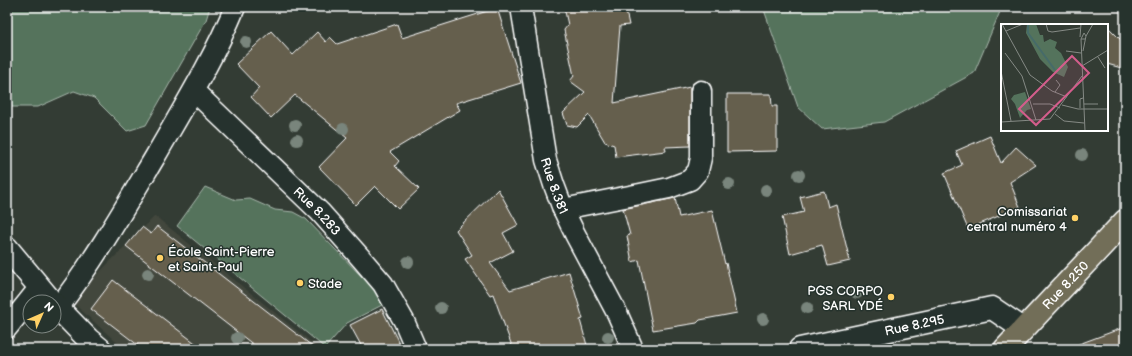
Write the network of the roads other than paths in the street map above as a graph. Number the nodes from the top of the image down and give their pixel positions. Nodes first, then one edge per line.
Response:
1 (235, 7) edge
2 (521, 7) edge
3 (194, 91) junction
4 (701, 91) dead end
5 (563, 210) junction
6 (1125, 221) edge
7 (7, 248) edge
8 (45, 294) edge
9 (61, 294) edge
10 (62, 312) edge
11 (22, 319) edge
12 (7, 328) edge
13 (1023, 329) junction
14 (100, 349) edge
15 (416, 349) edge
16 (633, 349) edge
17 (800, 349) edge
18 (1006, 349) edge

1 - 3 street
2 - 5 street, Rue 8.381
3 - 9 street
3 - 15 street, Rue 8.283
4 - 5 street
5 - 16 street, Rue 8.381
6 - 13 highway, Rue 8.250
7 - 8 street
10 - 14 street
11 - 12 street
13 - 17 street, Rue 8.295
13 - 18 highway, Rue 8.250

